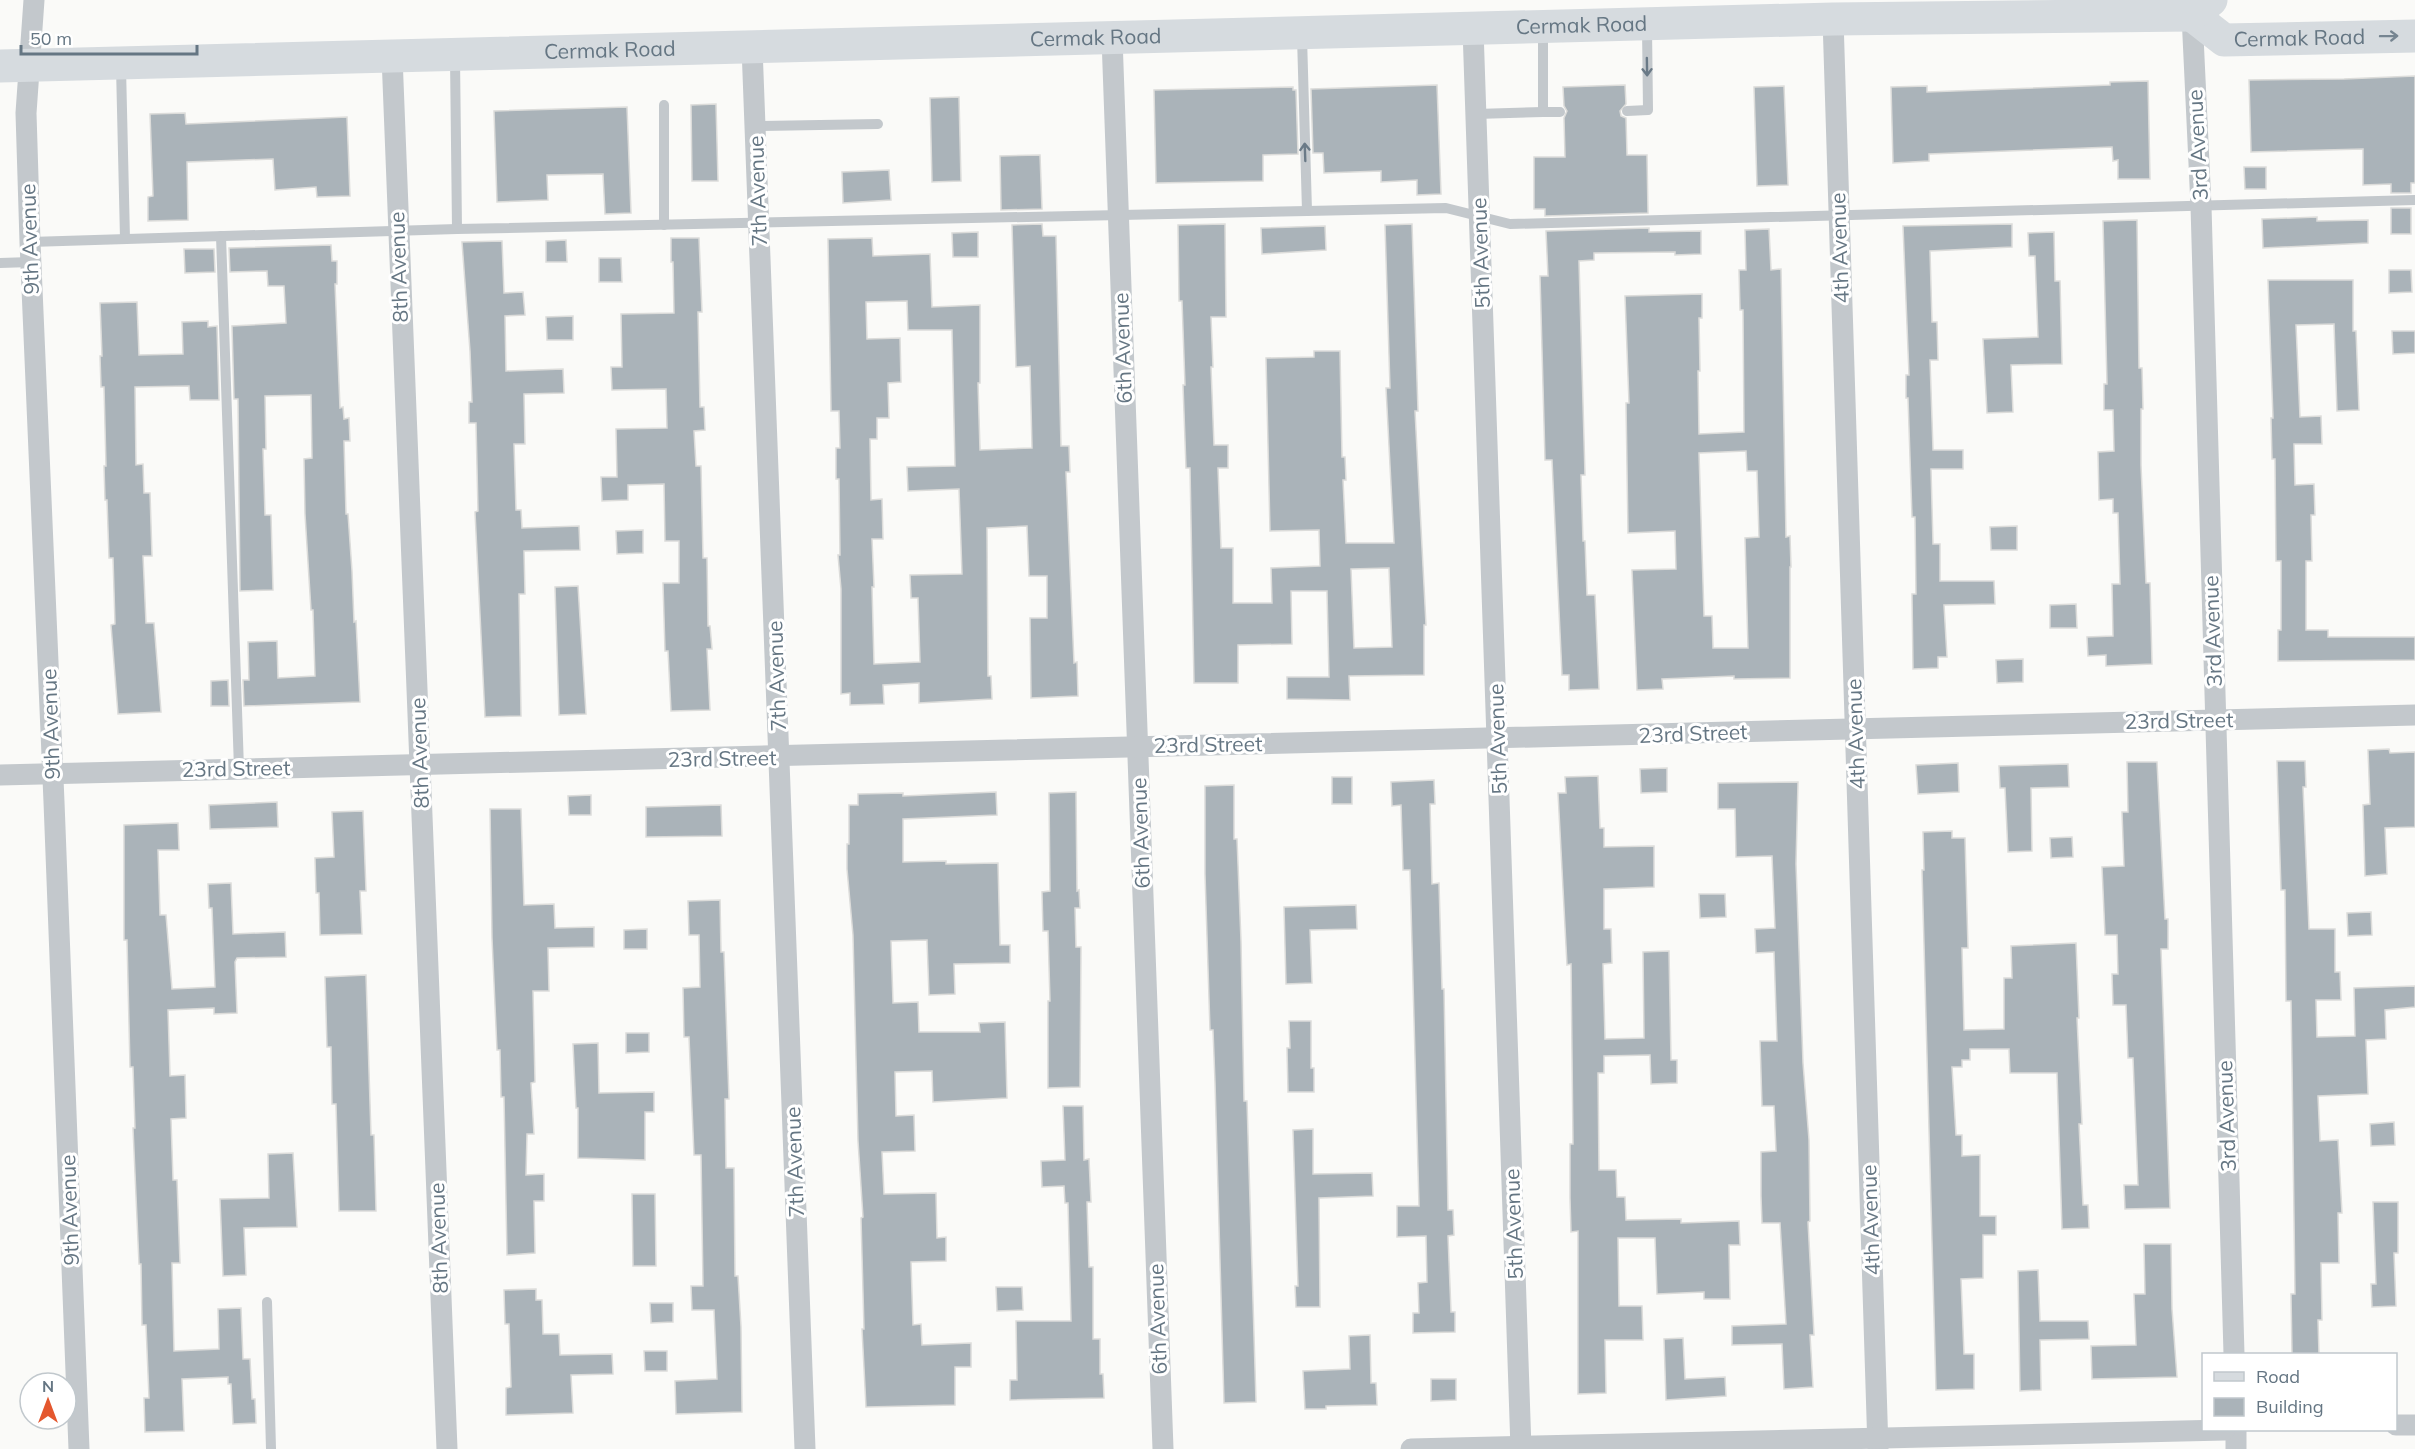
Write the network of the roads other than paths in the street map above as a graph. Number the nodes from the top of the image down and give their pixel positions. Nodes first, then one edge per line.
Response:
1 (34, 0) edge
2 (2202, 7) edge
3 (1833, 19) junction
4 (1647, 24) junction
5 (1543, 27) junction
6 (1473, 28) junction
7 (1302, 33) junction
8 (2415, 36) edge
9 (1112, 38) junction
10 (752, 47) junction
11 (455, 55) junction
12 (392, 56) junction
13 (121, 63) junction
14 (15, 66) edge
15 (664, 105) dead end
16 (1627, 111) dead end
17 (1543, 112) junction
18 (1560, 112) dead end
19 (1476, 114) junction
20 (878, 124) dead end
21 (755, 126) junction
22 (2415, 200) edge
23 (2201, 206) junction
24 (1306, 211) junction
25 (1118, 214) junction
26 (1839, 214) junction
27 (1480, 216) junction
28 (759, 223) junction
29 (664, 225) junction
30 (457, 229) junction
31 (397, 231) junction
32 (221, 236) junction
33 (125, 239) junction
34 (30, 252) junction
35 (0, 262) edge
36 (2415, 715) edge
37 (2216, 720) junction
38 (1856, 729) junction
39 (1498, 740) junction
40 (1138, 747) junction
41 (780, 758) junction
42 (421, 765) junction
43 (239, 769) junction
44 (53, 774) junction
45 (0, 776) edge
46 (267, 1302) dead end
47 (2234, 1353) edge
48 (2397, 1425) edge
49 (2415, 1425) edge
50 (2202, 1431) edge
51 (2236, 1431) edge
52 (1878, 1443) edge
53 (1521, 1448) edge
54 (78, 1449) edge
55 (271, 1449) edge
56 (447, 1449) edge
57 (805, 1449) edge
58 (1163, 1449) edge
59 (1412, 1449) edge
60 (2236, 1449) edge

1 - 14 street, 9th Avenue
2 - 3 main road, Cermak Road
2 -> 8 main road, Cermak Road
2 - 23 street, 3rd Avenue
3 - 4 main road, Cermak Road
3 - 26 street, 4th Avenue
4 - 5 main road, Cermak Road
4 -> 16 lane
5 - 6 main road, Cermak Road
5 - 17 lane
6 - 7 main road, Cermak Road
6 - 19 street, 5th Avenue
7 - 9 main road, Cermak Road
24 -> 7 lane
9 - 10 main road, Cermak Road
9 - 25 street, 6th Avenue
10 - 11 main road, Cermak Road
10 - 21 street, 7th Avenue
11 - 12 main road, Cermak Road
11 - 30 lane
12 - 13 main road, Cermak Road
12 - 31 street, 8th Avenue
13 - 14 main road, Cermak Road
13 - 33 lane
14 - 34 street, 9th Avenue
15 - 29 lane
17 - 18 lane
17 - 19 lane
19 - 27 street, 5th Avenue
20 - 21 lane
21 - 28 street, 7th Avenue
22 - 23 lane
23 - 26 lane
23 - 37 street, 3rd Avenue
24 - 25 lane
24 - 27 lane
25 - 28 lane
25 - 40 street, 6th Avenue
26 - 27 lane
26 - 38 street, 4th Avenue
27 - 39 street, 5th Avenue
28 - 29 lane
28 - 41 street, 7th Avenue
29 - 30 lane
30 - 31 lane
31 - 32 lane
31 - 42 street, 8th Avenue
32 - 33 lane
32 - 43 lane
33 - 34 lane
34 - 35 lane
34 - 44 street, 9th Avenue
36 - 37 street, 23rd Street
37 - 38 street, 23rd Street
37 - 47 street, 3rd Avenue
38 - 39 street, 23rd Street
38 - 52 street, 4th Avenue
39 - 40 street, 23rd Street
39 - 53 street, 5th Avenue
40 - 41 street, 23rd Street
40 - 58 street, 6th Avenue
41 - 42 street, 23rd Street
41 - 57 street, 7th Avenue
42 - 43 street, 23rd Street
42 - 56 street, 8th Avenue
43 - 44 street, 23rd Street
44 - 45 street, 23rd Street
44 - 54 street, 9th Avenue
46 - 55 lane
48 - 49 street
50 - 52 street
51 - 60 street
52 - 53 street
53 - 59 street

